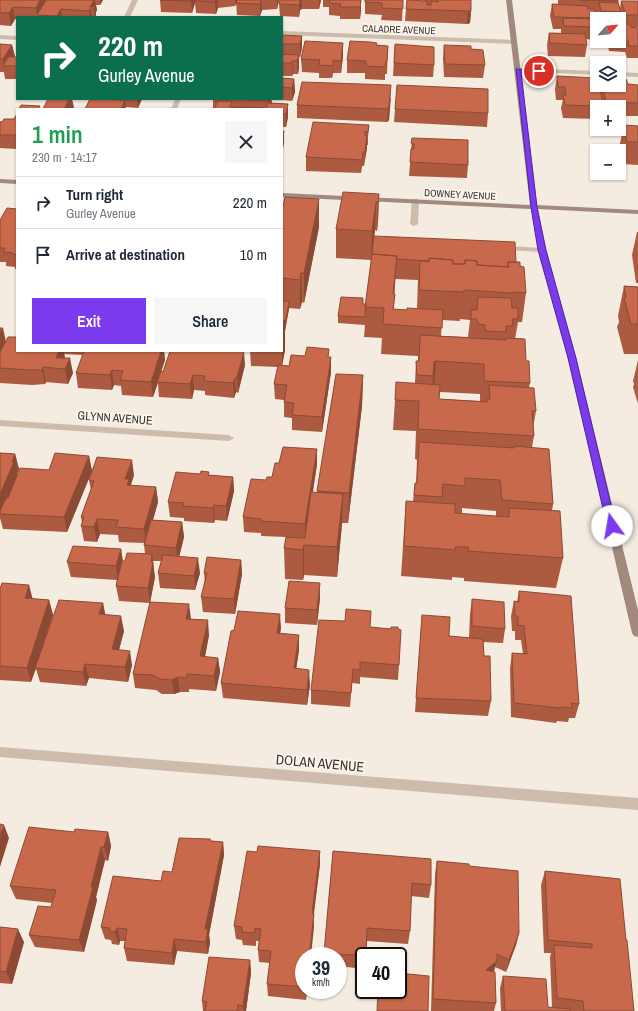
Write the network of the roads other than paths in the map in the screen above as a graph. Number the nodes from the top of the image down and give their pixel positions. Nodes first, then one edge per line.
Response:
1 (135, 0) edge
2 (510, 0) edge
3 (127, 16) edge
4 (283, 33) edge
5 (0, 37) edge
6 (16, 38) edge
7 (514, 42) junction
8 (518, 70) junction
9 (590, 73) edge
10 (626, 74) edge
11 (638, 75) edge
12 (0, 181) edge
13 (16, 182) edge
14 (283, 195) edge
15 (415, 201) junction
16 (534, 207) junction
17 (638, 212) edge
18 (414, 224) dead end
19 (509, 248) edge
20 (542, 250) junction
21 (0, 423) edge
22 (229, 438) dead end
23 (638, 633) edge
24 (0, 752) edge
25 (638, 804) edge

1 - 3 street
2 - 7 street
4 - 7 street, CALADRE AVENUE
5 - 6 street
7 - 8 street
8 - 9 street
8 - 16 street
10 - 11 street
12 - 13 street
14 - 15 street, DOWNEY AVENUE
15 - 16 street, DOWNEY AVENUE
15 - 18 street
16 - 17 street, DOWNEY AVENUE
16 - 20 street
19 - 20 street
20 - 23 street
21 - 22 street, GLYNN AVENUE
24 - 25 street, DOLAN AVENUE

